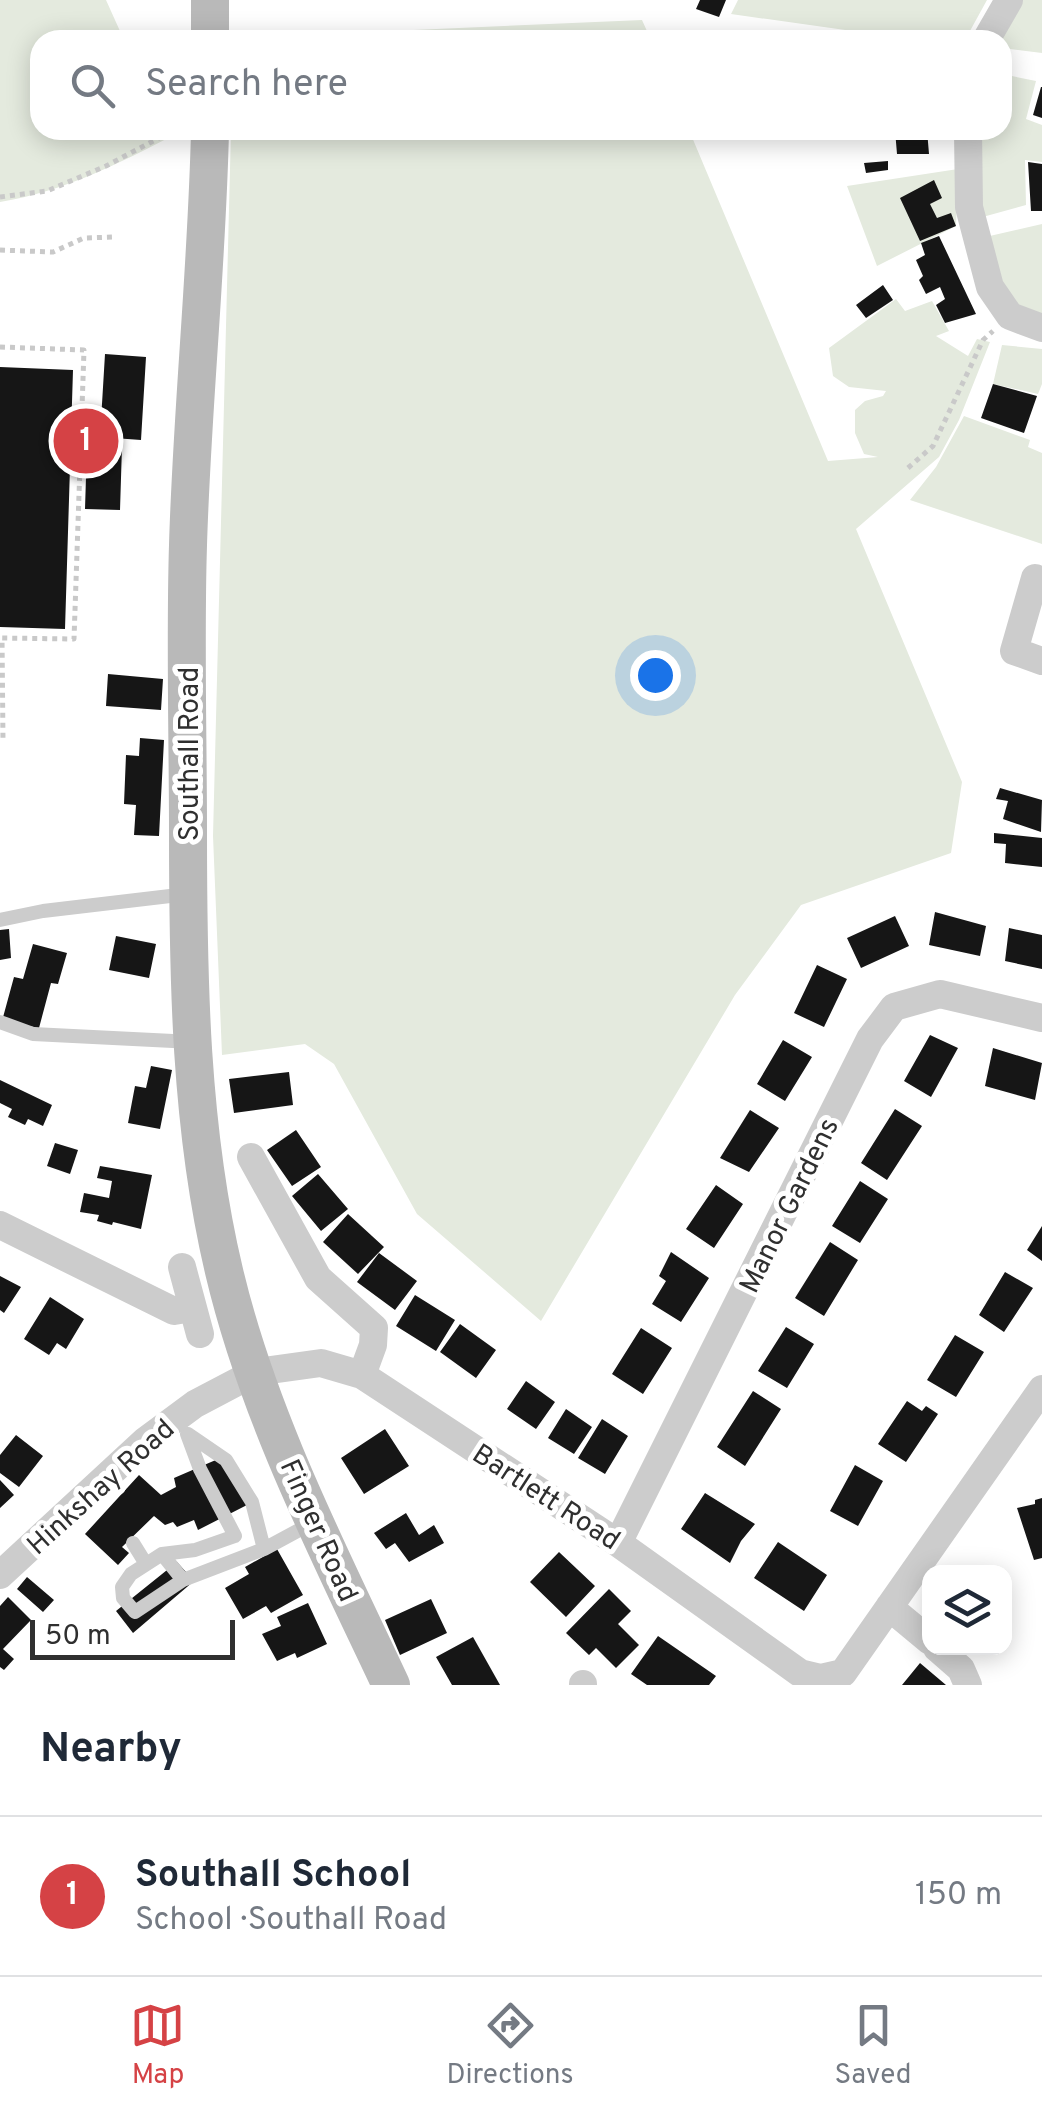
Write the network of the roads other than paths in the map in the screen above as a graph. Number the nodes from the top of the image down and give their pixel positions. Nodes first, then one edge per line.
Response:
1 (210, 0) edge
2 (1009, 0) edge
3 (210, 30) edge
4 (992, 30) edge
5 (209, 140) edge
6 (968, 140) edge
7 (1042, 328) edge
8 (1035, 578) dead end
9 (1042, 661) edge
10 (188, 894) junction
11 (0, 920) edge
12 (1042, 1018) edge
13 (0, 1022) edge
14 (194, 1042) junction
15 (251, 1157) dead end
16 (0, 1225) edge
17 (182, 1267) dead end
18 (256, 1372) junction
19 (362, 1375) junction
20 (1042, 1389) edge
21 (186, 1422) junction
22 (315, 1522) junction
23 (235, 1536) junction
24 (133, 1542) dead end
25 (618, 1542) junction
26 (264, 1549) junction
27 (162, 1554) junction
28 (242, 1556) junction
29 (146, 1564) junction
30 (0, 1575) edge
31 (184, 1580) junction
32 (889, 1607) junction
33 (922, 1635) edge
34 (945, 1655) edge
35 (820, 1682) edge
36 (391, 1685) edge
37 (968, 1685) edge

1 - 3 main road
2 - 4 street
5 - 10 main road, Southall Road
6 - 7 street
8 - 9 street
10 - 11 lane
10 - 14 main road, Southall Road
12 - 25 street, Manor Gardens
13 - 14 lane
14 - 18 main road, Southall Road
15 - 19 street
16 - 17 street
18 - 19 street, Bartlett Road
18 - 21 street, Hinkshay Road
18 - 22 main road, Finger Road
19 - 25 street, Bartlett Road
20 - 32 street
21 - 23 lane
21 - 26 lane
21 - 30 street, Hinkshay Road
22 - 26 lane
22 - 36 main road, Finger Road
23 - 27 lane
23 - 28 lane
24 - 29 lane
25 - 35 street, Bartlett Road
26 - 28 lane
27 - 29 lane
27 - 31 lane
28 - 31 lane
29 - 31 lane
32 - 33 street
32 - 35 street
34 - 37 street

